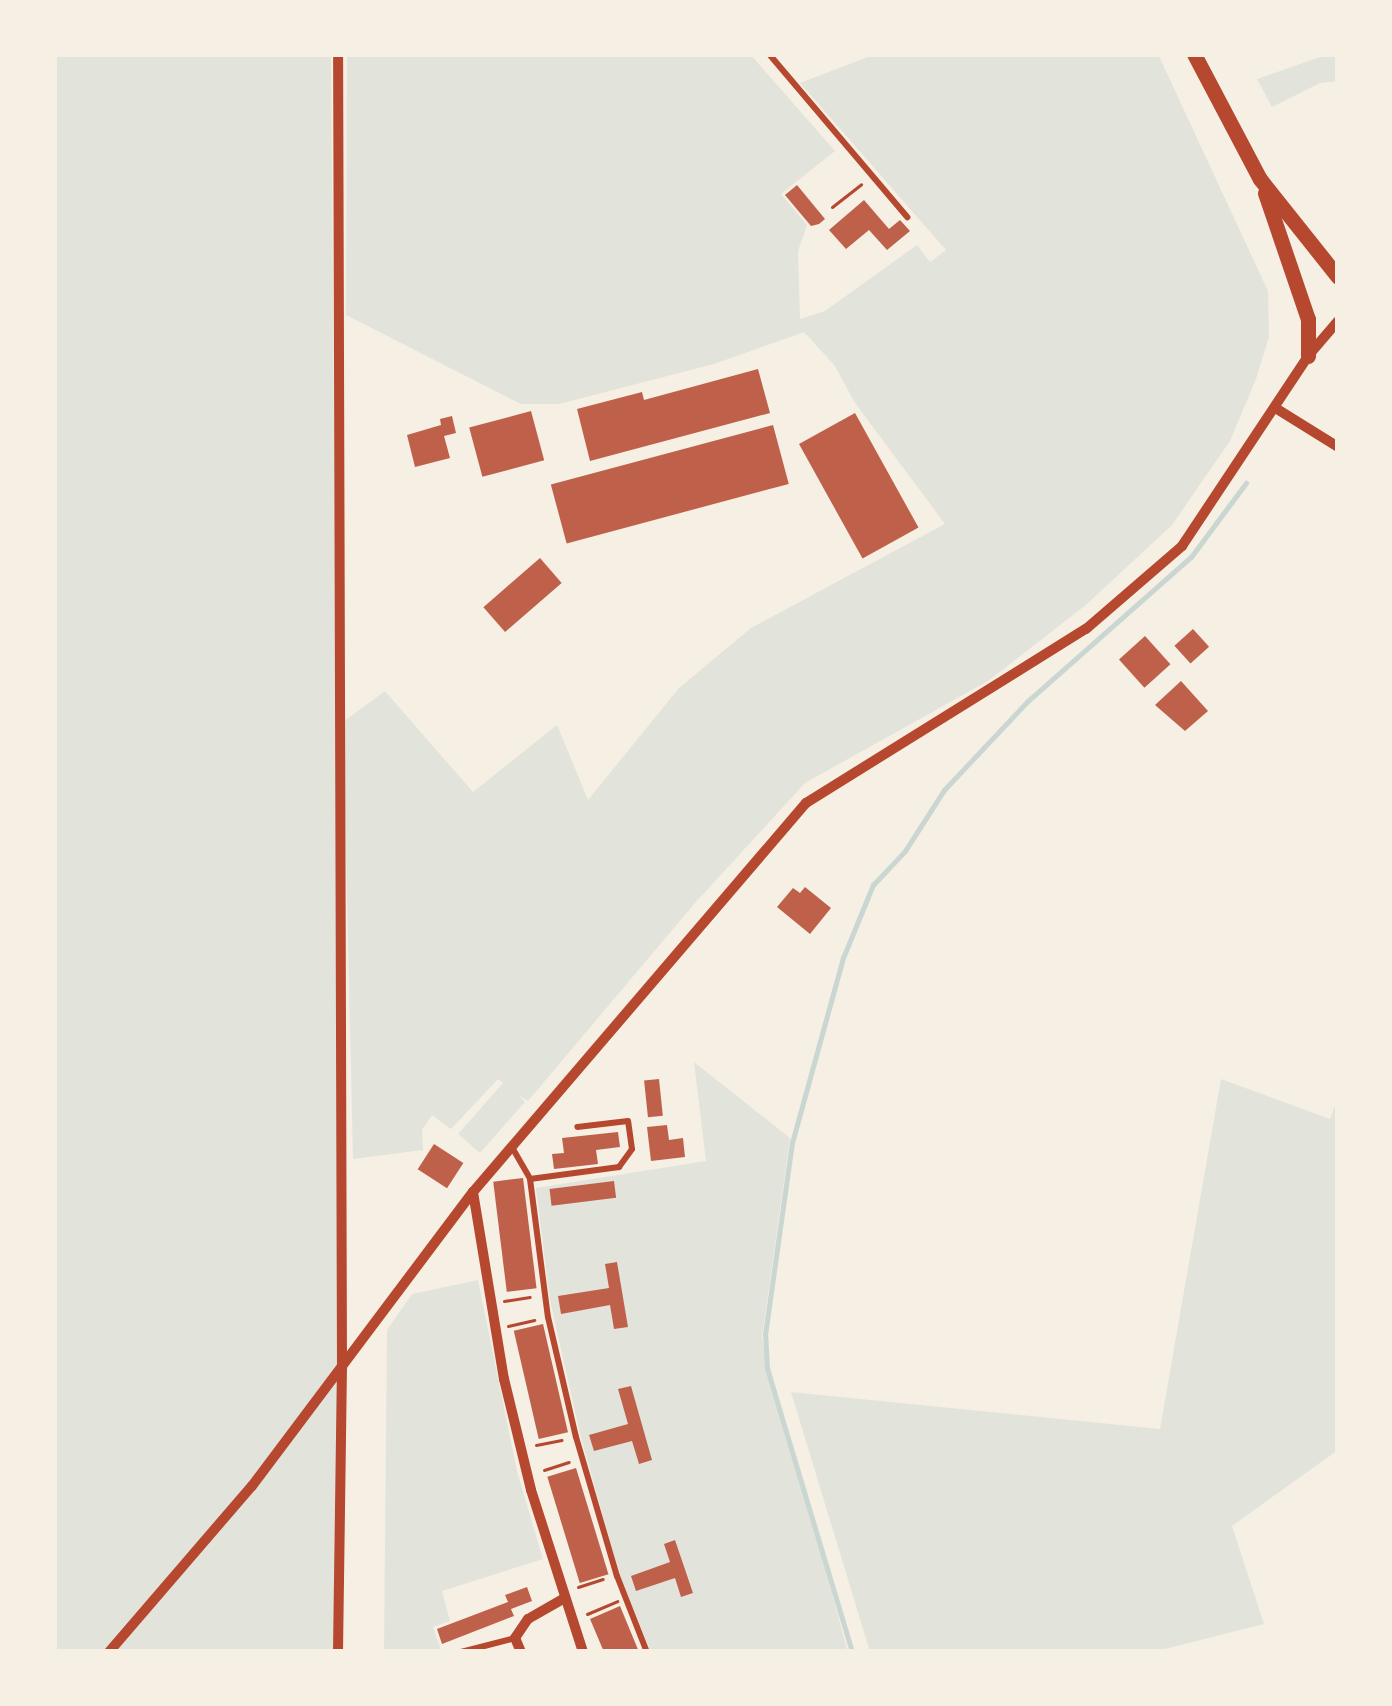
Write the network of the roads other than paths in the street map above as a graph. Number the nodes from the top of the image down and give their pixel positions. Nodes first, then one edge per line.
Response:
1 (338, 54) edge
2 (769, 54) edge
3 (1194, 54) edge
4 (1259, 179) junction
5 (907, 217) dead end
6 (1338, 277) edge
7 (1338, 321) edge
8 (1308, 356) junction
9 (1277, 409) junction
10 (1338, 446) edge
11 (577, 1127) dead end
12 (511, 1148) junction
13 (530, 1179) junction
14 (473, 1192) junction
15 (343, 1367) junction
16 (562, 1595) junction
17 (515, 1639) junction
18 (109, 1652) edge
19 (338, 1652) edge
20 (461, 1652) edge
21 (520, 1652) edge
22 (583, 1652) edge
23 (647, 1652) edge

1 - 15 street
2 - 5 lane
3 - 4 main road
4 - 6 main road
4 - 8 main road
7 - 8 street
8 - 9 street
9 - 10 street
9 - 12 street
11 - 13 lane
12 - 13 lane
12 - 14 street
13 - 23 lane
14 - 15 street
14 - 16 street
15 - 18 street
15 - 19 street
16 - 17 street
16 - 22 street
17 - 20 lane
17 - 21 street

